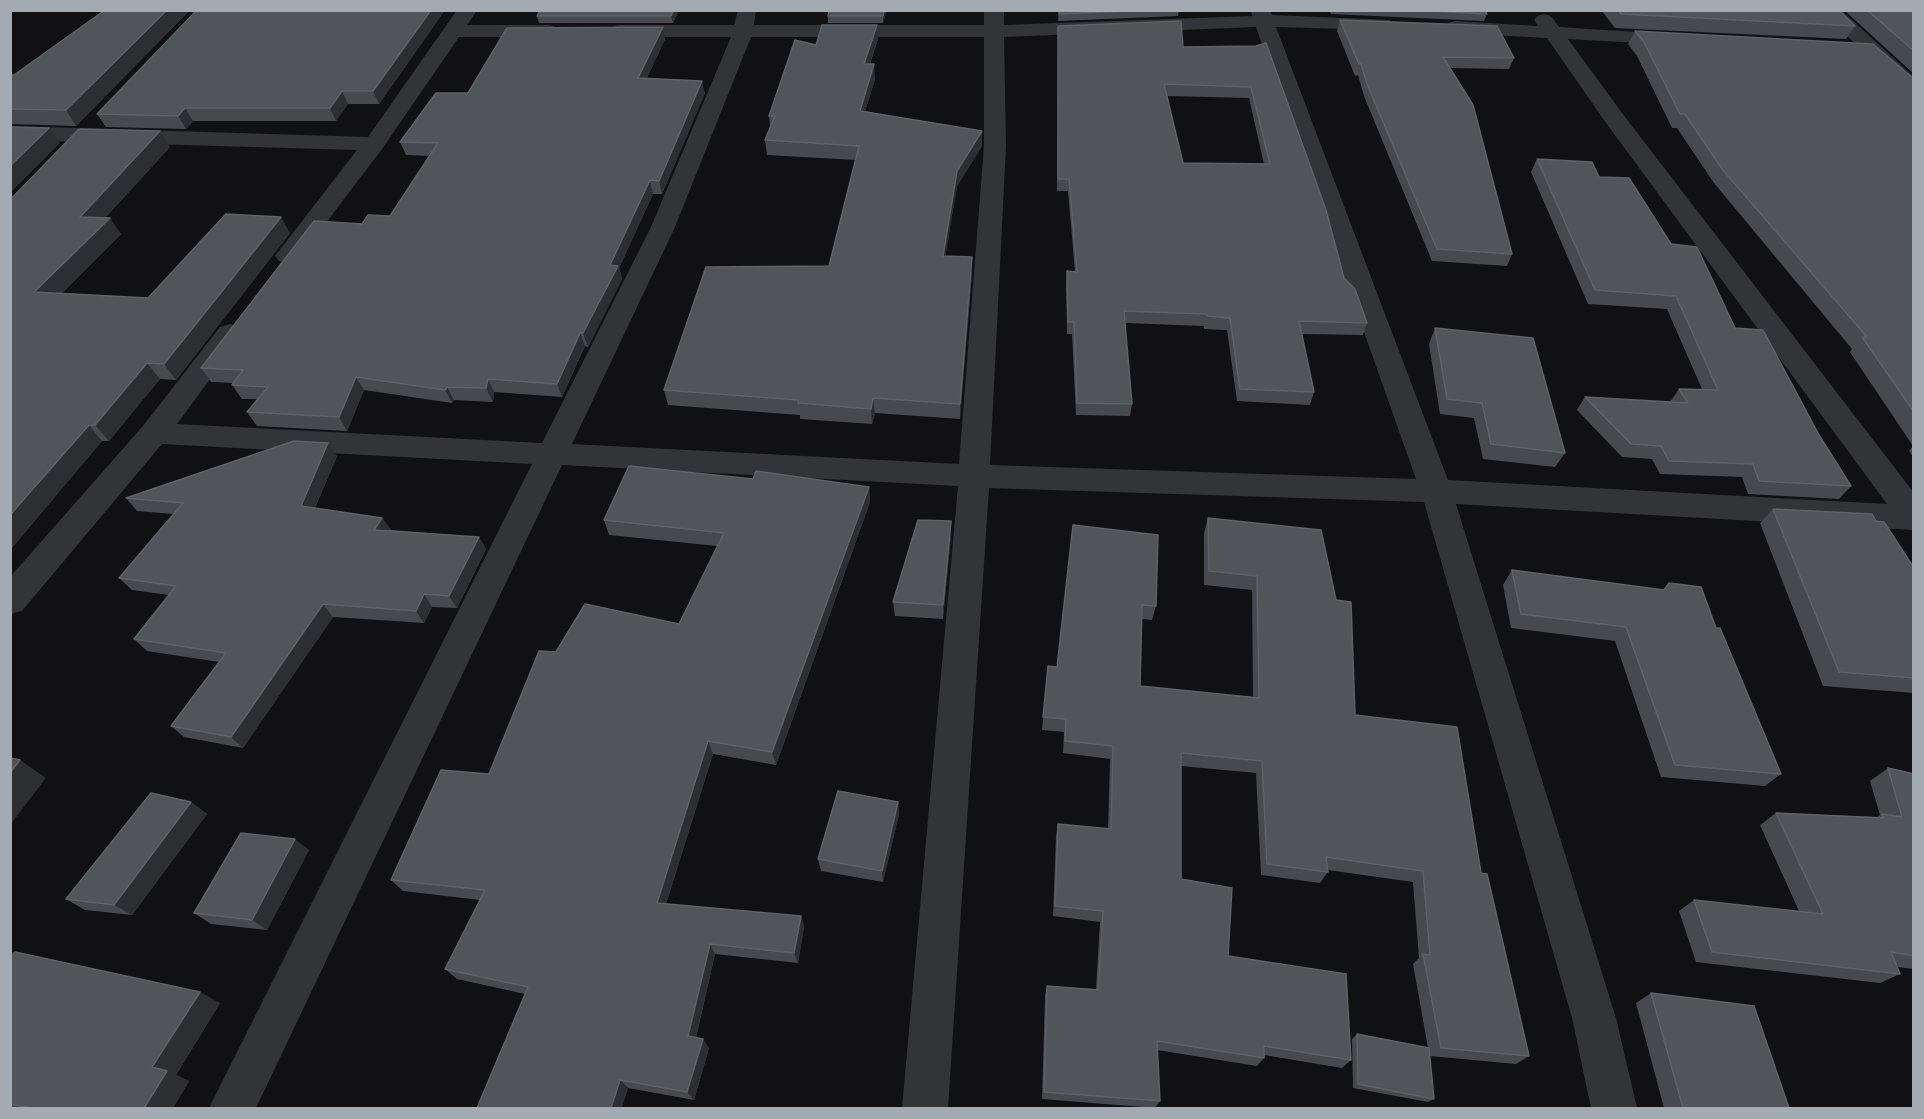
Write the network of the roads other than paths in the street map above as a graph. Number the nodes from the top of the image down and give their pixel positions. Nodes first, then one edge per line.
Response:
1 (1536, 10) edge
2 (1829, 10) edge
3 (1262, 16) edge
4 (461, 20) edge
5 (745, 21) edge
6 (995, 21) edge
7 (1403, 24) edge
8 (1437, 26) edge
9 (570, 31) edge
10 (604, 31) edge
11 (1552, 32) junction
12 (1695, 40) edge
13 (1837, 47) edge
14 (1873, 49) junction
15 (1914, 89) edge
16 (100, 119) edge
17 (10, 133) edge
18 (84, 135) junction
19 (374, 144) junction
20 (68, 152) edge
21 (275, 274) edge
22 (246, 312) edge
23 (154, 433) junction
24 (551, 455) junction
25 (974, 476) junction
26 (1436, 491) junction
27 (1914, 518) edge
28 (10, 601) edge
29 (232, 1108) edge
30 (925, 1108) edge
31 (1614, 1108) edge

1 - 11 street
2 - 14 street
3 - 6 street
3 - 7 street
3 - 26 street
4 - 9 street
4 - 19 street
5 - 6 street
5 - 10 street
5 - 24 street
6 - 25 street
8 - 11 street
11 - 12 street
11 - 27 street
13 - 14 street
14 - 15 street
16 - 18 street
17 - 18 street
18 - 19 street
18 - 20 street
19 - 21 street
22 - 23 street
23 - 24 street
23 - 28 street
24 - 25 street
24 - 29 street
25 - 26 street
25 - 30 street
26 - 27 street
26 - 31 street

